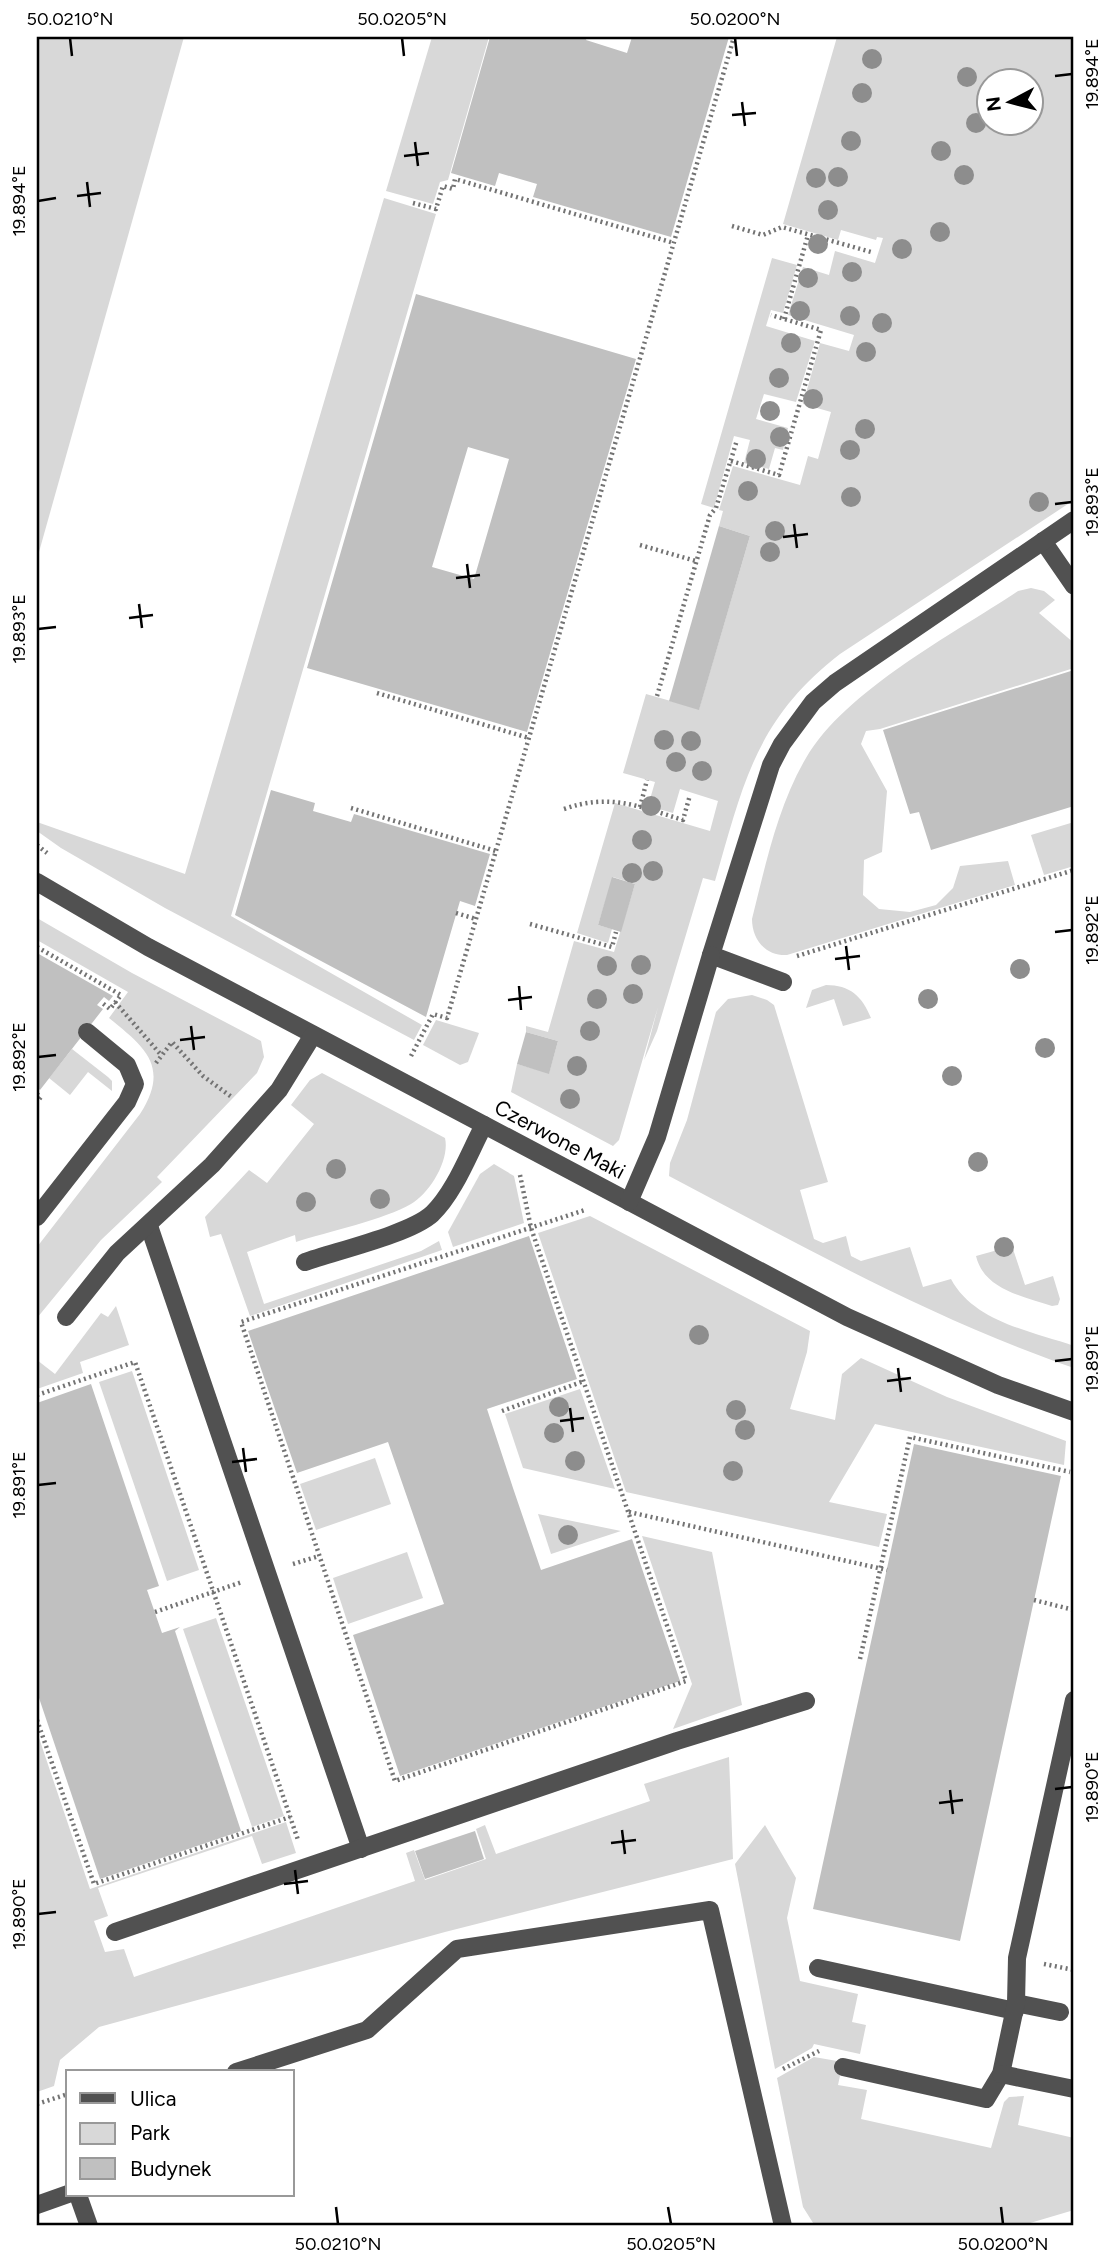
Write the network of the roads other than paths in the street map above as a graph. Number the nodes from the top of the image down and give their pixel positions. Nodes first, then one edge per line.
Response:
1 (1074, 520) edge
2 (1044, 541) junction
3 (1074, 586) edge
4 (37, 882) edge
5 (711, 955) junction
6 (783, 982) dead end
7 (88, 1032) dead end
8 (313, 1035) junction
9 (484, 1125) junction
10 (629, 1202) junction
11 (37, 1217) edge
12 (149, 1226) junction
13 (305, 1262) dead end
14 (66, 1317) dead end
15 (1074, 1412) edge
16 (1074, 1700) edge
17 (806, 1701) dead end
18 (360, 1849) junction
19 (116, 1932) dead end
20 (818, 1968) dead end
21 (1015, 2007) junction
22 (1060, 2012) dead end
23 (843, 2067) dead end
24 (242, 2070) edge
25 (1001, 2074) junction
26 (1074, 2089) edge
27 (66, 2195) edge
28 (78, 2196) edge
29 (37, 2204) edge
30 (89, 2226) edge
31 (783, 2226) edge

1 - 2 street
2 - 3 street
2 - 5 street
4 - 8 street, Czerwone Maki
5 - 6 street
5 - 10 street
7 - 11 street
8 - 9 street, Czerwone Maki
8 - 12 street
9 - 10 street, Czerwone Maki
9 - 13 street
10 - 15 street, Czerwone Maki
12 - 14 street
12 - 18 street
16 - 21 street
17 - 18 street
18 - 19 street
20 - 21 street
21 - 22 street
21 - 25 street
23 - 25 street
24 - 31 street
25 - 26 street
27 - 29 street
28 - 30 street

